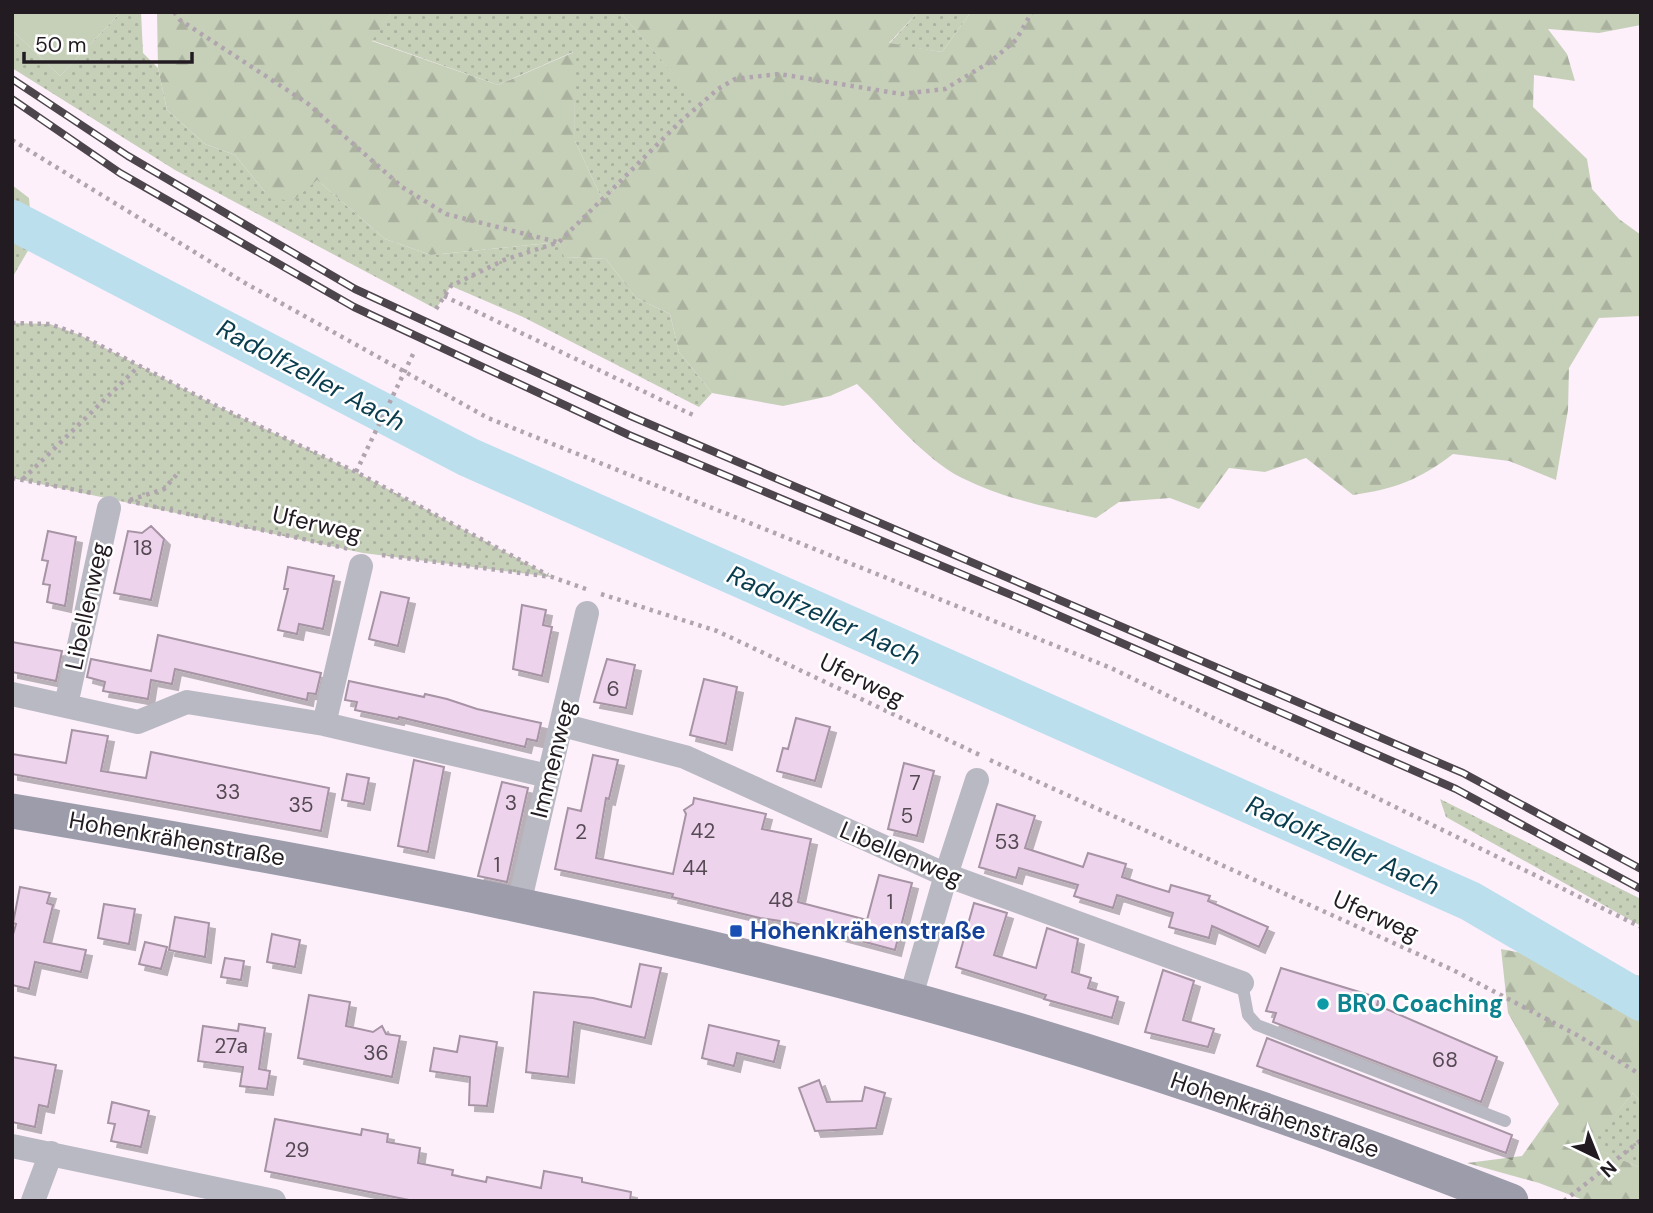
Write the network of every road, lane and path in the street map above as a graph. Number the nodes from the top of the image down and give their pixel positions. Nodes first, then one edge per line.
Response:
1 (174, 12) edge
2 (1032, 12) edge
3 (12, 140) edge
4 (559, 242) junction
5 (444, 296) junction
6 (436, 309) dead end
7 (12, 323) edge
8 (415, 350) dead end
9 (139, 366) junction
10 (404, 374) junction
11 (695, 416) dead end
12 (356, 471) junction
13 (179, 472) dead end
14 (12, 478) edge
15 (22, 480) junction
16 (114, 501) junction
17 (363, 557) junction
18 (552, 577) junction
19 (587, 613) dead end
20 (12, 694) edge
21 (66, 705) junction
22 (324, 724) junction
23 (562, 725) junction
24 (548, 776) junction
25 (977, 780) dead end
26 (12, 811) edge
27 (946, 875) junction
28 (519, 904) junction
29 (1641, 927) edge
30 (1242, 983) joint
31 (910, 1000) junction
32 (1641, 1075) edge
33 (1505, 1121) dead end
34 (1641, 1140) edge
35 (12, 1146) edge
36 (51, 1153) junction
37 (33, 1201) edge
38 (274, 1201) edge
39 (1511, 1201) edge
40 (1563, 1201) edge

1 - 4 path
2 - 4 path
3 - 10 path
4 - 5 path
5 - 6 path
5 - 11 path
7 - 9 path
8 - 10 path
9 - 12 path
9 - 15 path
10 - 12 path
10 - 29 path
12 - 18 path
13 - 16 path
14 - 15 path, Uferweg
15 - 16 path, Uferweg
16 - 17 path, Uferweg
16 - 21 street, Libellenweg
17 - 18 path, Uferweg
17 - 22 street
18 - 32 path, Uferweg
19 - 23 street, Immenweg
20 - 21 street, Libellenweg
21 - 22 street, Libellenweg
22 - 24 street, Libellenweg
23 - 24 street, Immenweg
23 - 27 street, Libellenweg
24 - 28 street, Immenweg
25 - 27 street
26 - 28 main road, Hohenkrähenstraße
27 - 30 street, Libellenweg
27 - 31 street
28 - 31 main road, Hohenkrähenstraße
30 - 33 lane
31 - 39 main road, Hohenkrähenstraße
34 - 40 path
35 - 36 street
36 - 37 street
36 - 38 street

